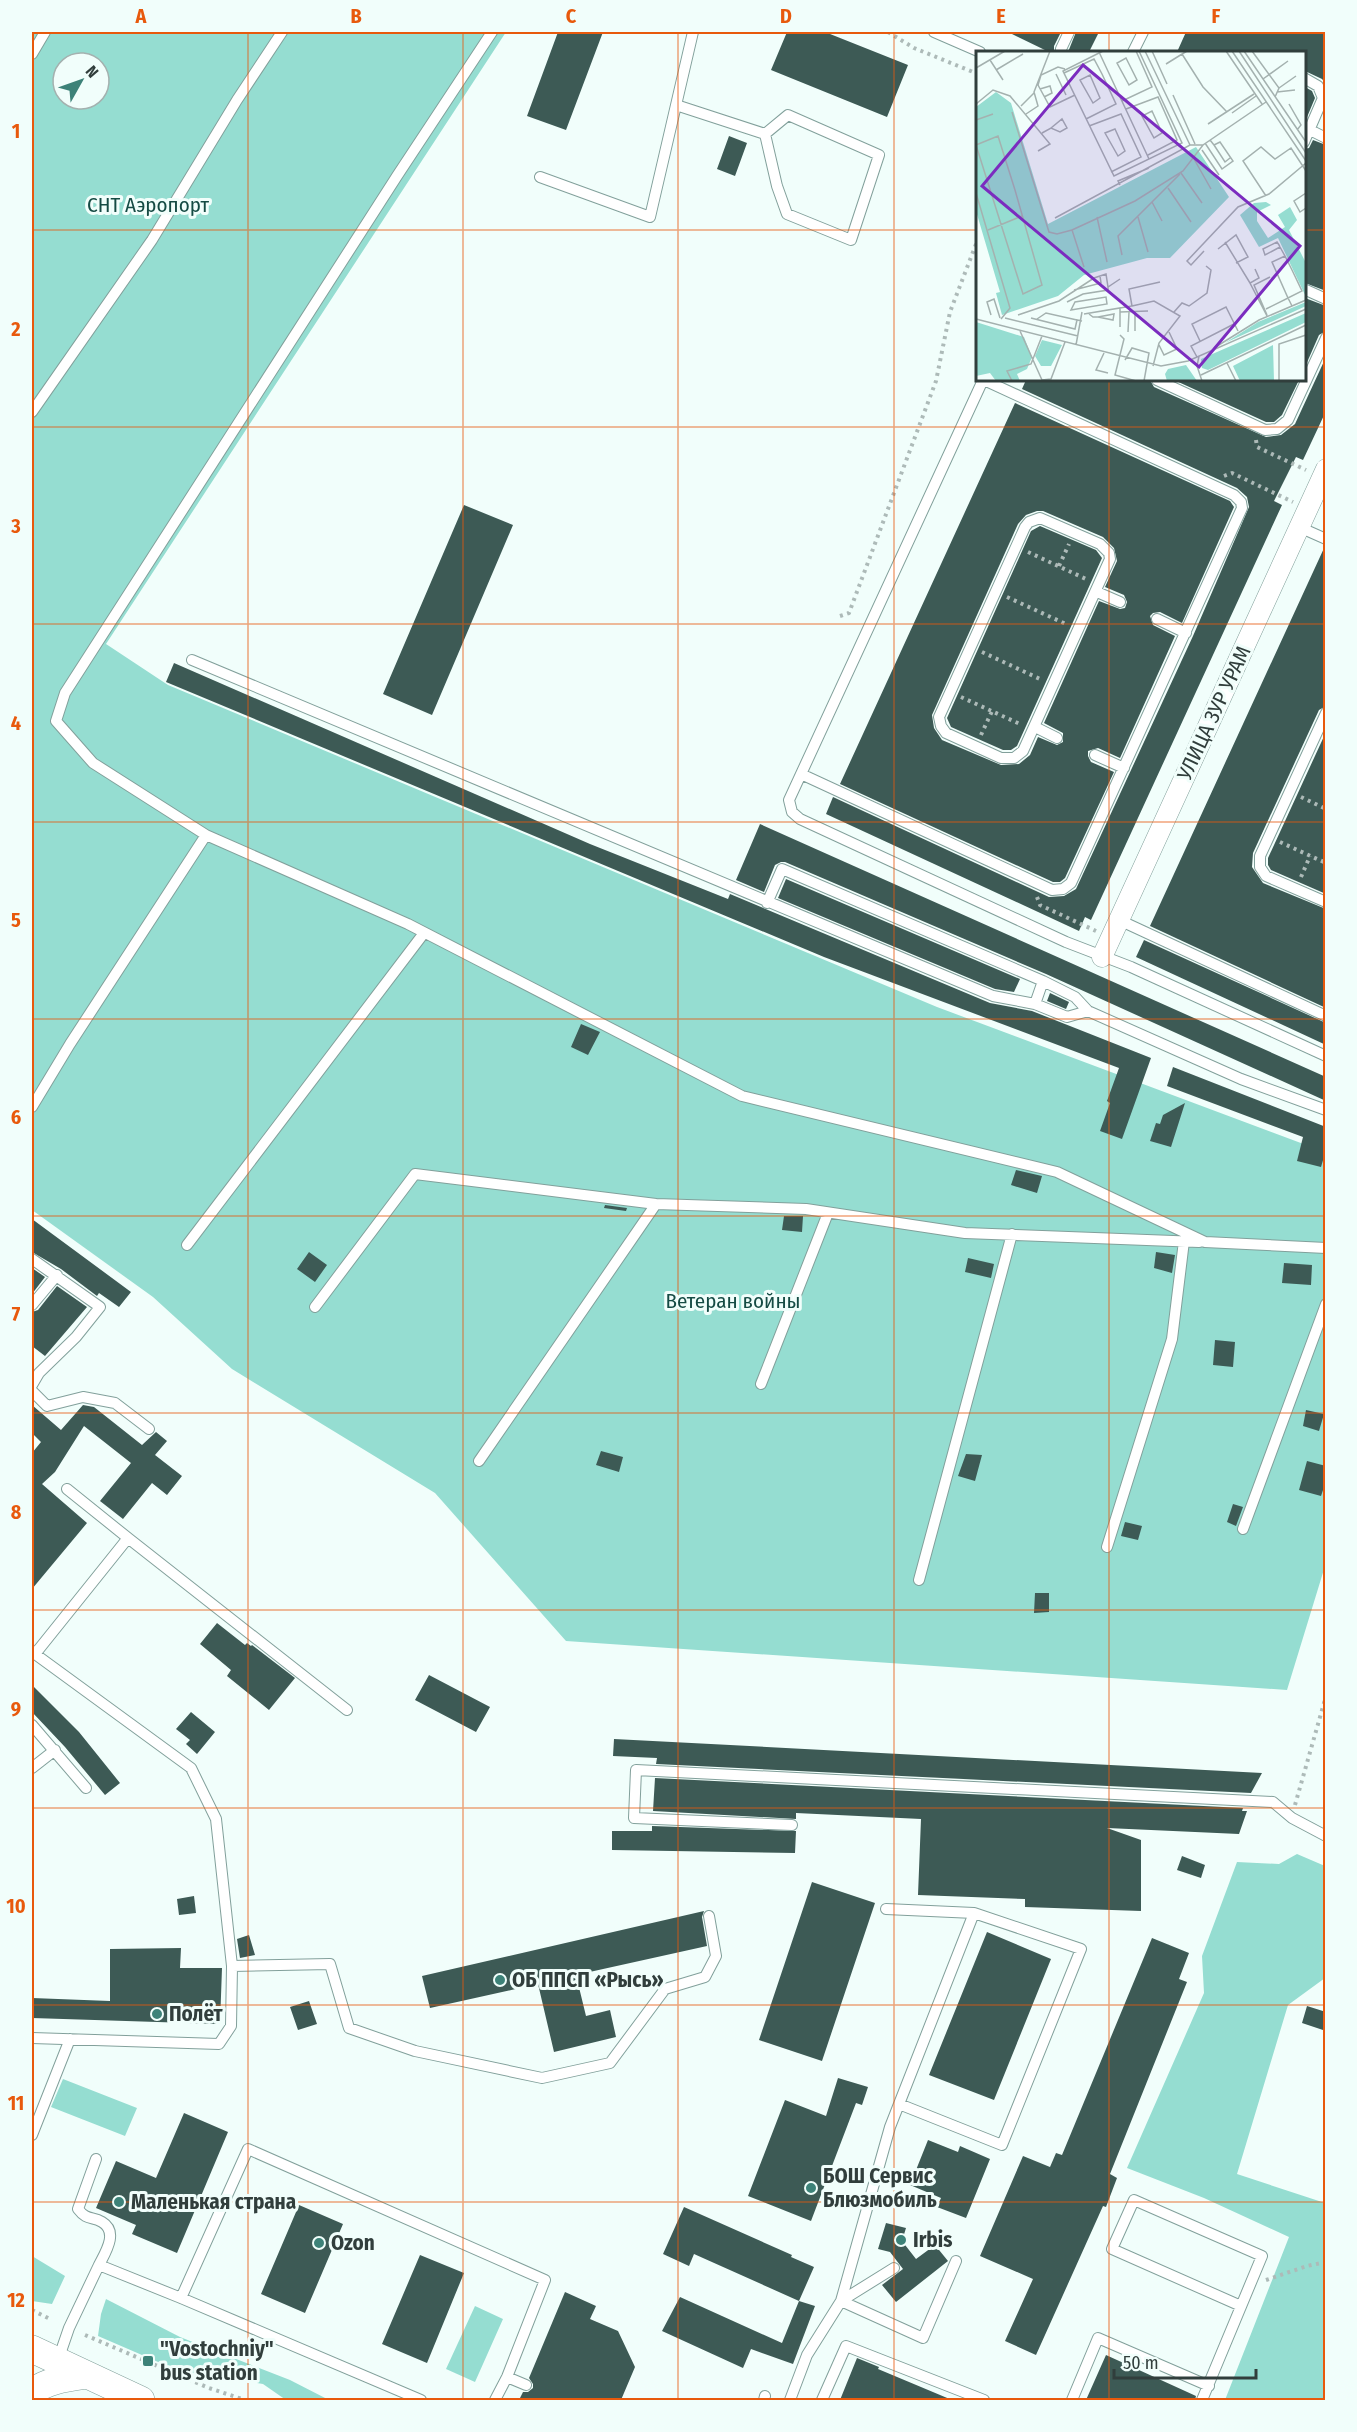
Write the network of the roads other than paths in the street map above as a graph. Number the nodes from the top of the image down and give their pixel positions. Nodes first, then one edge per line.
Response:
1 (45, 32) edge
2 (282, 32) edge
3 (492, 32) edge
4 (693, 32) edge
5 (934, 32) edge
6 (1069, 32) edge
7 (1143, 32) edge
8 (1061, 49) dead end
9 (978, 51) edge
10 (1134, 51) edge
11 (32, 54) edge
12 (1306, 79) edge
13 (676, 105) junction
14 (1310, 130) junction
15 (765, 134) junction
16 (1326, 138) edge
17 (1306, 140) edge
18 (540, 177) dead end
19 (1306, 290) edge
20 (1326, 299) edge
21 (1326, 338) edge
22 (983, 381) edge
23 (985, 381) edge
24 (1159, 381) edge
25 (32, 412) edge
26 (1326, 469) edge
27 (1299, 527) junction
28 (1326, 539) edge
29 (1099, 588) junction
30 (1120, 602) dead end
31 (1157, 619) dead end
32 (1186, 633) junction
33 (192, 660) dead end
34 (1326, 713) edge
35 (1034, 729) junction
36 (1057, 738) dead end
37 (1095, 755) dead end
38 (1124, 768) junction
39 (801, 774) junction
40 (206, 835) junction
41 (1326, 902) edge
42 (767, 903) junction
43 (1119, 920) junction
44 (424, 933) junction
45 (1102, 957) junction
46 (1043, 981) junction
47 (1035, 1004) junction
48 (1088, 1011) junction
49 (1326, 1016) edge
50 (1326, 1056) edge
51 (32, 1107) edge
52 (1326, 1110) edge
53 (656, 1204) junction
54 (828, 1213) junction
55 (1012, 1234) junction
56 (1184, 1241) junction
57 (1205, 1242) junction
58 (187, 1245) dead end
59 (1326, 1248) edge
60 (32, 1259) edge
61 (57, 1275) junction
62 (1326, 1304) edge
63 (32, 1305) edge
64 (315, 1306) dead end
65 (761, 1384) dead end
66 (32, 1385) edge
67 (32, 1391) edge
68 (149, 1429) dead end
69 (479, 1461) dead end
70 (67, 1489) dead end
71 (1243, 1529) dead end
72 (129, 1538) junction
73 (1107, 1547) dead end
74 (919, 1580) dead end
75 (33, 1652) edge
76 (347, 1710) dead end
77 (32, 1725) edge
78 (55, 1750) junction
79 (32, 1768) edge
80 (86, 1788) dead end
81 (792, 1825) dead end
82 (1326, 1836) edge
83 (886, 1910) dead end
84 (974, 1913) junction
85 (709, 1916) dead end
86 (232, 1966) junction
87 (32, 2038) edge
88 (70, 2039) junction
89 (899, 2104) junction
90 (32, 2135) edge
91 (96, 2159) dead end
92 (956, 2261) dead end
93 (99, 2265) junction
94 (894, 2268) dead end
95 (182, 2298) junction
96 (841, 2301) junction
97 (1241, 2306) junction
98 (32, 2349) edge
99 (57, 2362) junction
100 (87, 2375) junction
101 (507, 2377) junction
102 (526, 2385) dead end
103 (1209, 2386) junction
104 (32, 2392) edge
105 (141, 2400) edge
106 (421, 2400) edge
107 (495, 2400) edge
108 (790, 2400) edge
109 (822, 2400) edge
110 (984, 2400) edge
111 (1072, 2400) edge
112 (1202, 2400) edge

1 - 11 lane
2 - 25 lane
3 - 40 lane
4 - 13 lane
5 - 9 lane
6 - 8 lane
7 - 10 lane
12 - 14 lane
13 - 15 lane
13 - 18 lane
14 - 16 lane
14 - 17 lane
15 - 15 lane
19 - 20 lane
21 - 24 lane
22 - 39 lane
23 - 32 lane
26 - 27 street, УЛИЦА ЗУР УРАМ
27 - 28 lane
27 - 43 street, УЛИЦА ЗУР УРАМ
29 - 30 lane
29 - 35 lane
29 - 35 lane
31 - 32 lane
32 - 38 lane
33 - 42 lane
34 - 41 lane
35 - 36 lane
37 - 38 lane
38 - 39 lane
39 - 45 lane
40 - 44 lane
40 - 51 lane
42 - 46 lane
42 - 47 lane
43 - 45 street, УЛИЦА ЗУР УРАМ
43 - 49 lane
44 - 57 lane
44 - 58 lane
45 - 50 lane
46 - 47 lane
46 - 48 lane
47 - 48 lane
48 - 52 lane
53 - 54 lane
53 - 64 lane
53 - 69 lane
54 - 55 lane
54 - 65 lane
55 - 56 lane
55 - 74 lane
56 - 57 lane
56 - 73 lane
57 - 59 lane
60 - 61 lane
61 - 63 lane
61 - 66 lane
62 - 71 lane
67 - 68 lane
70 - 72 lane
72 - 75 lane
72 - 76 lane
75 - 86 lane
77 - 78 lane
78 - 79 lane
78 - 80 lane
81 - 82 lane
83 - 84 lane
84 - 89 lane
84 - 89 lane
85 - 86 lane
86 - 88 lane
87 - 88 lane
88 - 90 lane
89 - 96 lane
91 - 93 lane
92 - 96 lane
93 - 95 lane
93 - 99 lane
94 - 96 lane
95 - 101 lane
95 - 106 lane
96 - 108 lane
97 - 97 lane
97 - 103 lane
98 - 99 street
99 - 100 street
100 - 104 street
100 - 105 street
101 - 102 lane
101 - 107 lane
103 - 111 lane
103 - 112 lane
109 - 110 lane

